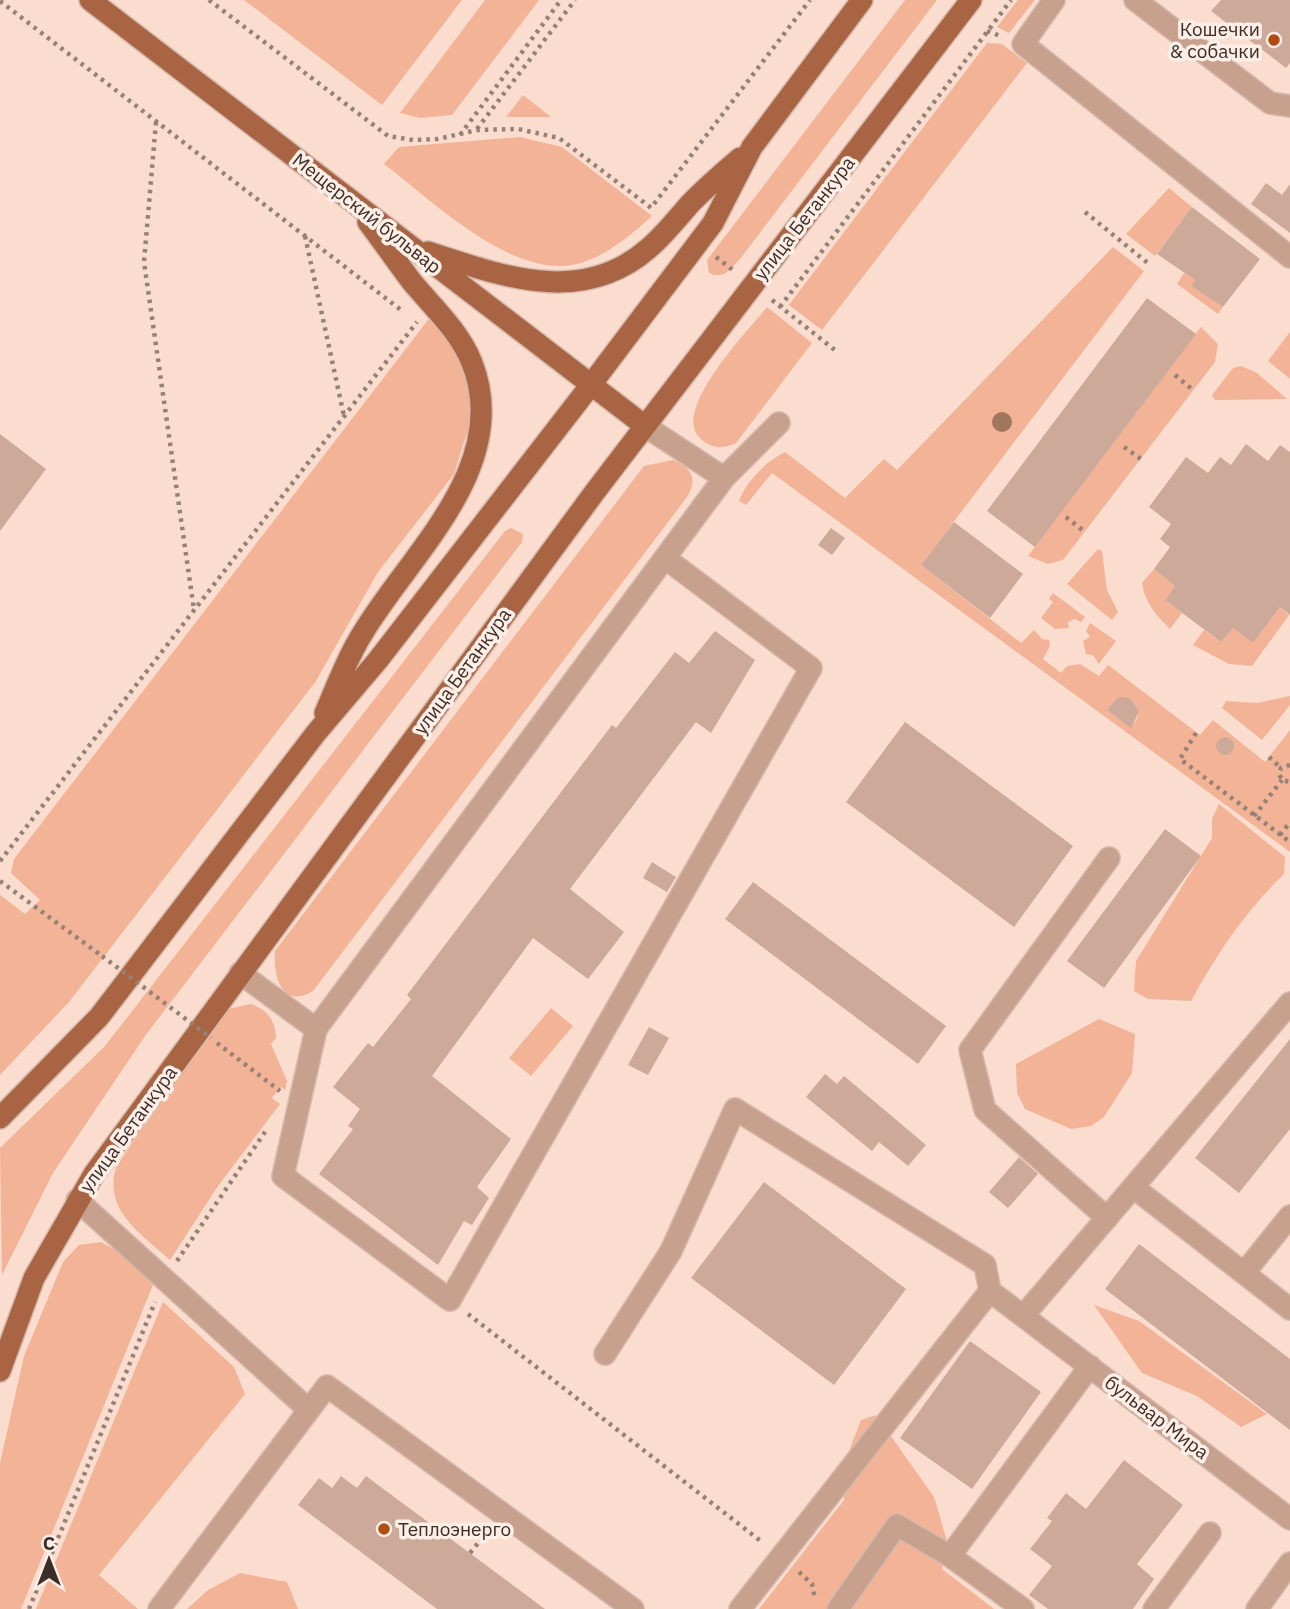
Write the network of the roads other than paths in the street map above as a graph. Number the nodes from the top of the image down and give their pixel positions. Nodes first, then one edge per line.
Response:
1 (90, 0) edge
2 (862, 0) edge
3 (971, 0) edge
4 (1054, 0) edge
5 (1135, 0) edge
6 (1290, 106) edge
7 (752, 146) junction
8 (352, 201) junction
9 (411, 246) junction
10 (1290, 257) edge
11 (590, 386) junction
12 (779, 423) dead end
13 (645, 426) junction
14 (724, 478) junction
15 (666, 558) junction
16 (316, 733) junction
17 (1109, 858) dead end
18 (240, 973) junction
19 (1290, 1003) edge
20 (316, 1029) junction
21 (0, 1118) edge
22 (1133, 1187) junction
23 (77, 1200) junction
24 (1290, 1216) edge
25 (1107, 1218) junction
26 (1244, 1273) junction
27 (990, 1291) junction
28 (1290, 1309) edge
29 (1024, 1315) junction
30 (605, 1354) dead end
31 (1090, 1366) junction
32 (0, 1371) edge
33 (309, 1410) junction
34 (1288, 1514) edge
35 (1210, 1533) dead end
36 (950, 1556) junction
37 (1290, 1563) edge
38 (162, 1606) edge
39 (633, 1609) edge
40 (740, 1609) edge
41 (838, 1609) edge
42 (1023, 1609) edge
43 (1154, 1609) edge
44 (1257, 1609) edge

1 - 8 main road, Мещерский бульвар
2 - 7 main road
3 - 13 main road, улица Бетанкура
4 - 10 street
5 - 6 street
7 - 9 main road
7 - 11 main road
8 - 9 main road, Мещерский бульвар
8 - 16 main road
9 - 11 main road, Мещерский бульвар
11 - 13 main road, Мещерский бульвар
11 - 16 main road
12 - 14 street
13 - 14 street
13 - 18 main road, улица Бетанкура
14 - 15 street
15 - 20 street
15 - 20 street
16 - 21 main road
17 - 25 street
18 - 20 street
18 - 23 main road, улица Бетанкура
19 - 22 street
22 - 25 street
22 - 26 street
23 - 32 main road, улица Бетанкура
23 - 33 street
24 - 26 street
25 - 29 street
26 - 28 street
27 - 29 street, бульвар Мира
27 - 30 street
27 - 40 street
29 - 31 street, бульвар Мира
31 - 34 street, бульвар Мира
31 - 36 street
33 - 38 street
33 - 39 street
35 - 43 street
36 - 41 street
36 - 42 street
37 - 44 street

